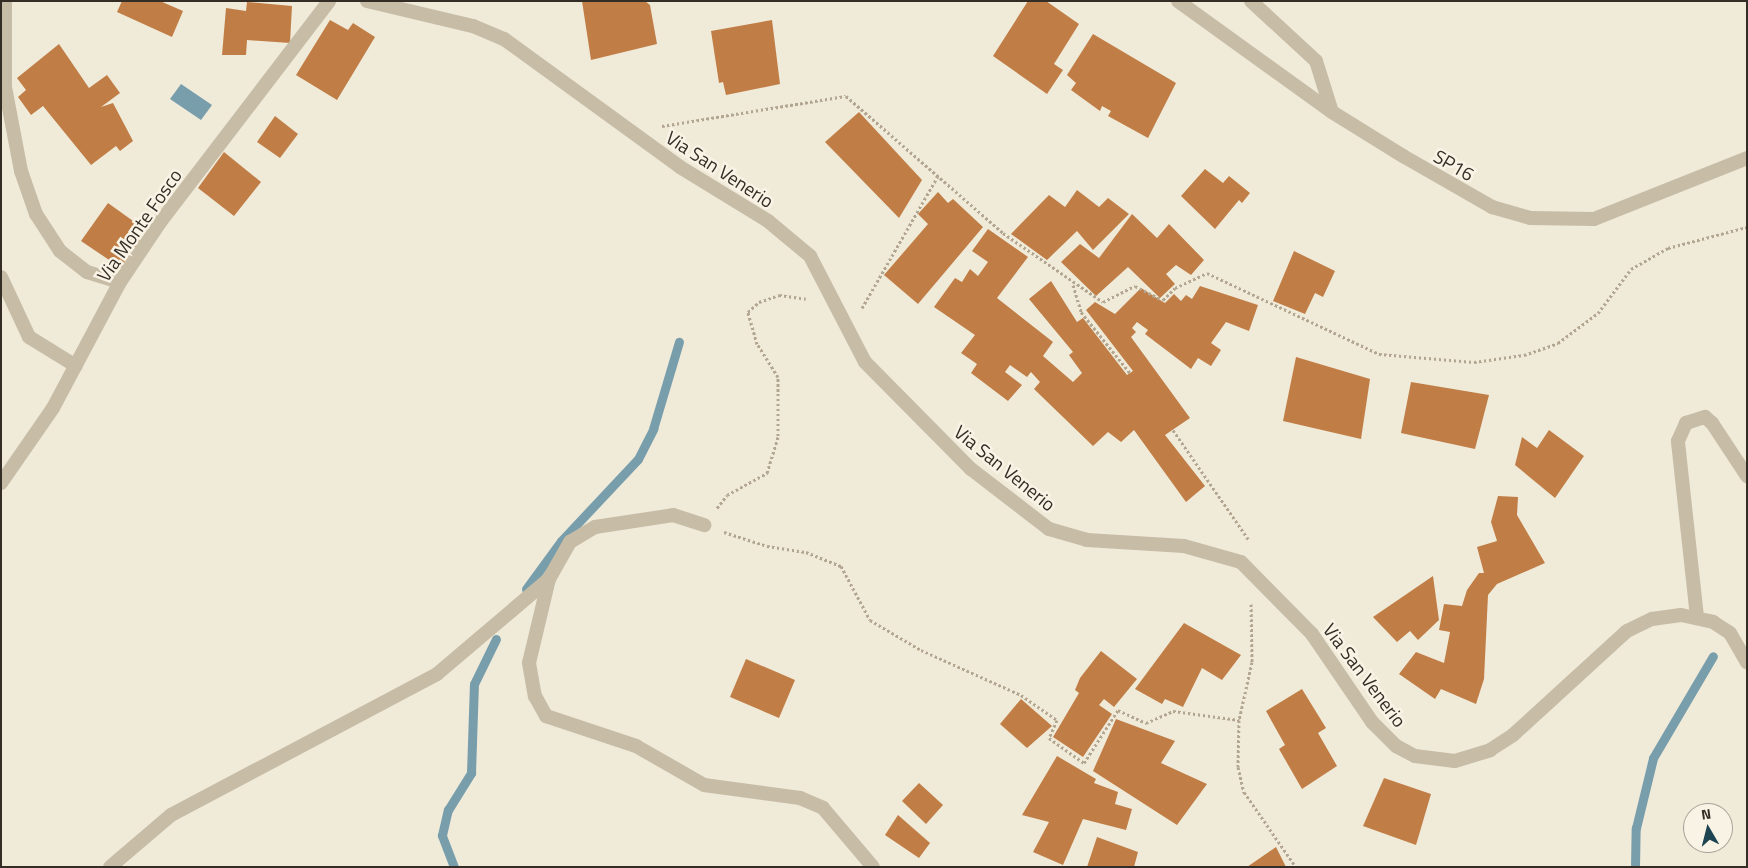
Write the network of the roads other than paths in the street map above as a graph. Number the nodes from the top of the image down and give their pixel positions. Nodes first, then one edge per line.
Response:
1 (5, 1) edge
2 (328, 1) edge
3 (367, 1) edge
4 (1178, 1) edge
5 (1251, 1) edge
6 (1332, 112) junction
7 (1747, 158) edge
8 (1, 277) edge
9 (120, 282) junction
10 (76, 366) junction
11 (1747, 476) edge
12 (1, 484) edge
13 (704, 525) road end
14 (549, 580) junction
15 (1697, 617) junction
16 (1747, 662) edge
17 (110, 867) edge
18 (873, 867) edge

1 - 9 street
2 - 9 street, Via Monte Fosco
3 - 15 street, Via San Venerio
4 - 6 street, SP16 / SP16
5 - 6 street
6 - 7 street, SP16 / SP16
8 - 10 street
9 - 10 street, Via Monte Fosco
10 - 12 street, Via Monte Fosco
11 - 15 street
13 - 14 street
14 - 17 street
14 - 18 street
15 - 16 street, Via San Venerio

